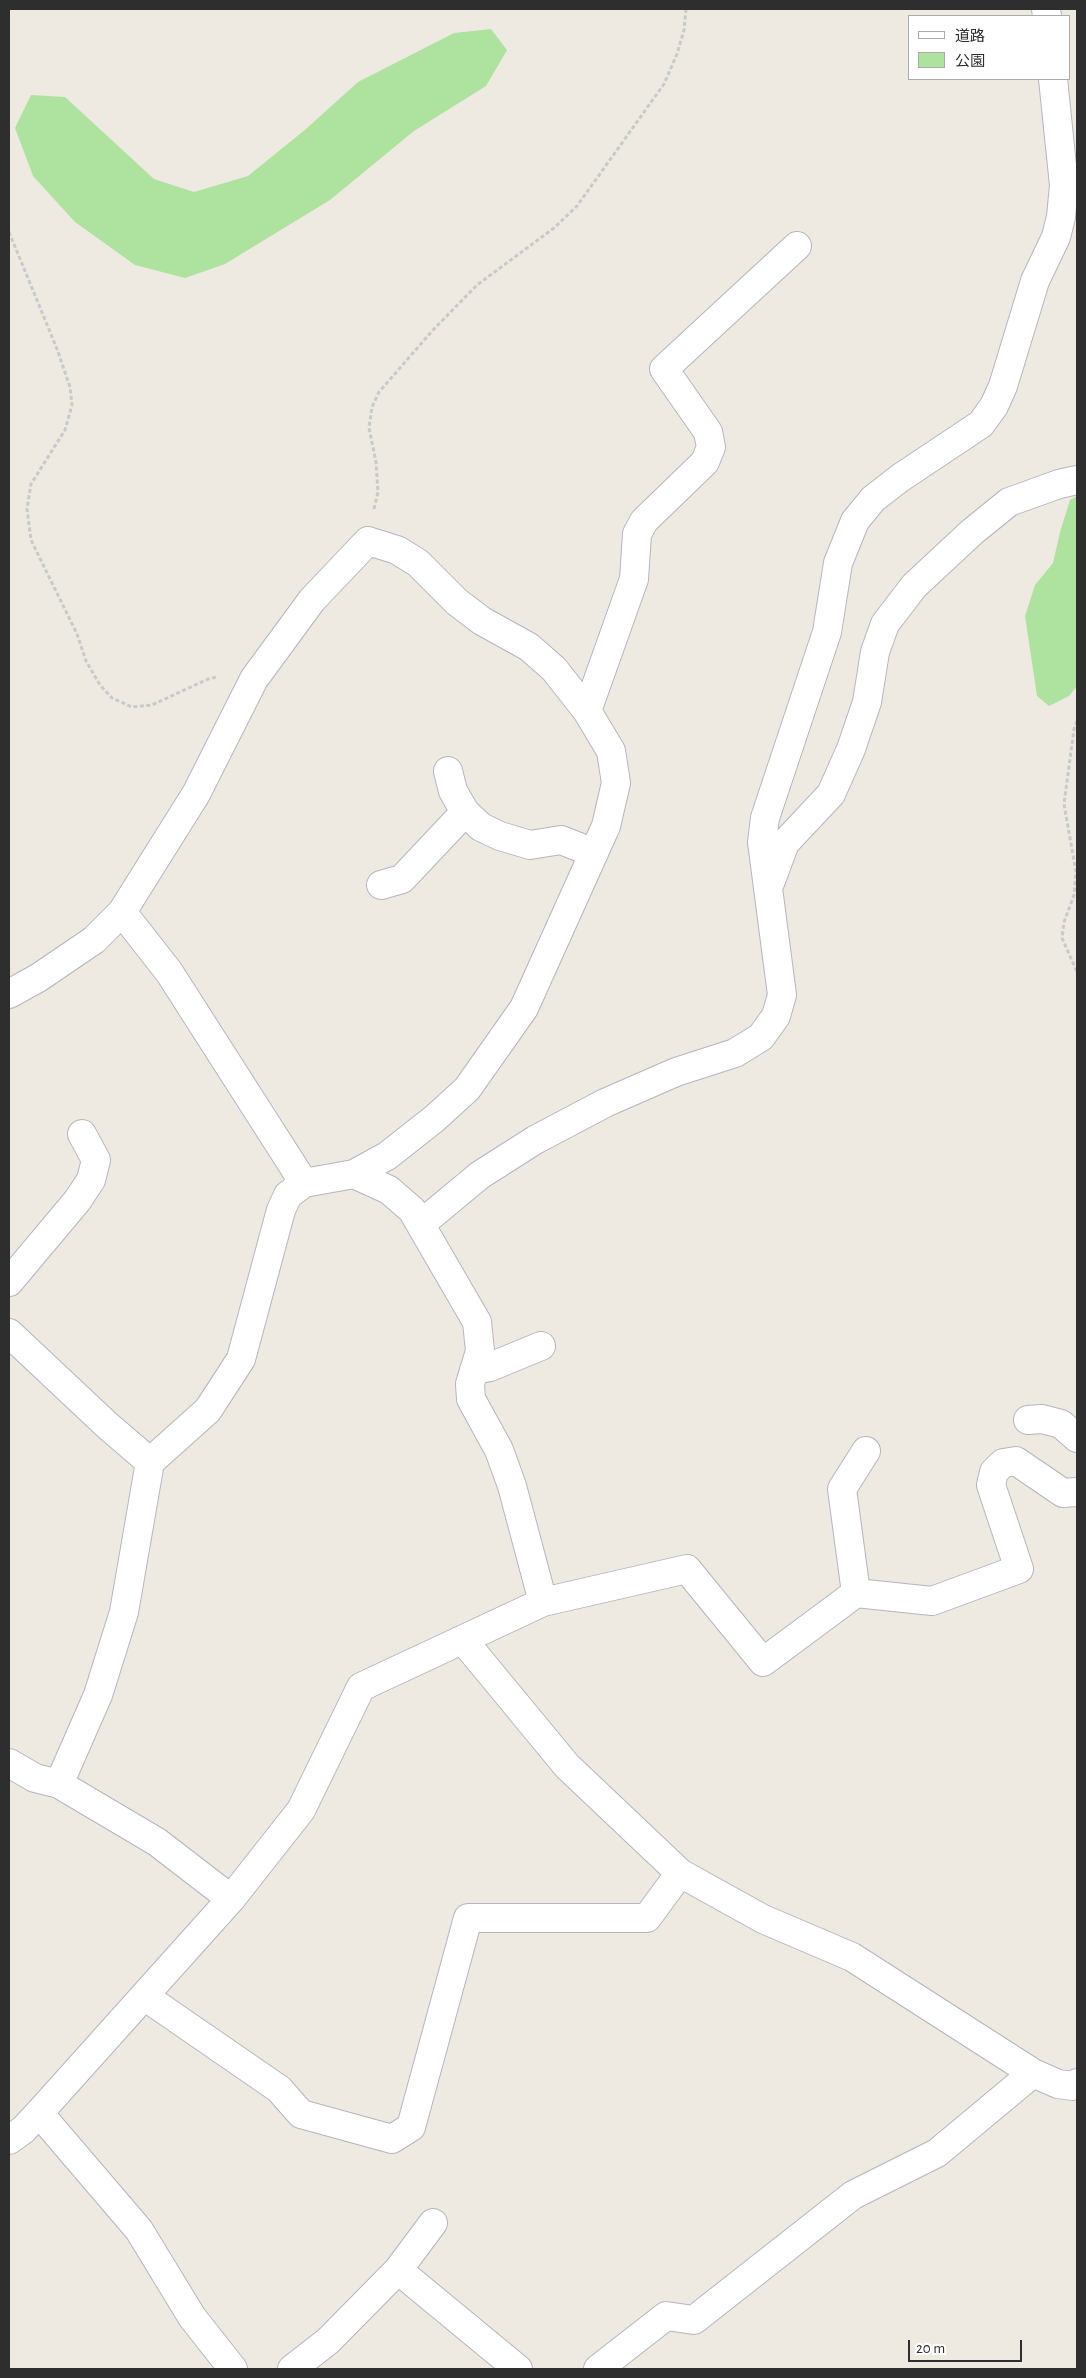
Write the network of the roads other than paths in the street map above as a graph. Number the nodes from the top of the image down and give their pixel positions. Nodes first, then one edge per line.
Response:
1 (1053, 80) edge
2 (797, 246) dead end
3 (1077, 480) edge
4 (587, 711) junction
5 (448, 771) dead end
6 (465, 812) junction
7 (594, 853) junction
8 (381, 884) dead end
9 (769, 887) junction
10 (122, 912) junction
11 (9, 994) edge
12 (82, 1134) dead end
13 (354, 1174) junction
14 (304, 1183) junction
15 (420, 1224) junction
16 (9, 1282) edge
17 (9, 1333) edge
18 (541, 1346) dead end
19 (474, 1370) junction
20 (1028, 1420) dead end
21 (1077, 1438) edge
22 (866, 1452) dead end
23 (150, 1462) junction
24 (1077, 1492) edge
25 (856, 1593) junction
26 (543, 1602) junction
27 (463, 1640) junction
28 (9, 1762) edge
29 (60, 1784) junction
30 (680, 1873) junction
31 (231, 1898) junction
32 (144, 1996) junction
33 (1033, 2073) junction
34 (1077, 2084) edge
35 (39, 2113) junction
36 (9, 2140) edge
37 (433, 2222) dead end
38 (398, 2270) junction
39 (232, 2369) edge
40 (292, 2369) edge
41 (518, 2369) edge
42 (598, 2369) edge

1 - 9 street
2 - 4 street
3 - 9 street
4 - 7 street
4 - 10 street
5 - 6 street
6 - 7 street
6 - 8 street
7 - 13 street
9 - 15 street
10 - 11 street
10 - 14 street
12 - 16 street
13 - 14 street
13 - 15 street
14 - 23 street
15 - 19 street
17 - 23 street
18 - 19 street
19 - 26 street
20 - 21 street
22 - 25 street
23 - 29 street
24 - 25 street
25 - 26 street
26 - 27 street
27 - 30 street
27 - 31 street
28 - 29 street
29 - 31 street
30 - 32 street
30 - 33 street
31 - 32 street
32 - 35 street
33 - 34 street
33 - 42 street
35 - 36 street
35 - 39 street
37 - 38 street
38 - 40 street
38 - 41 street

